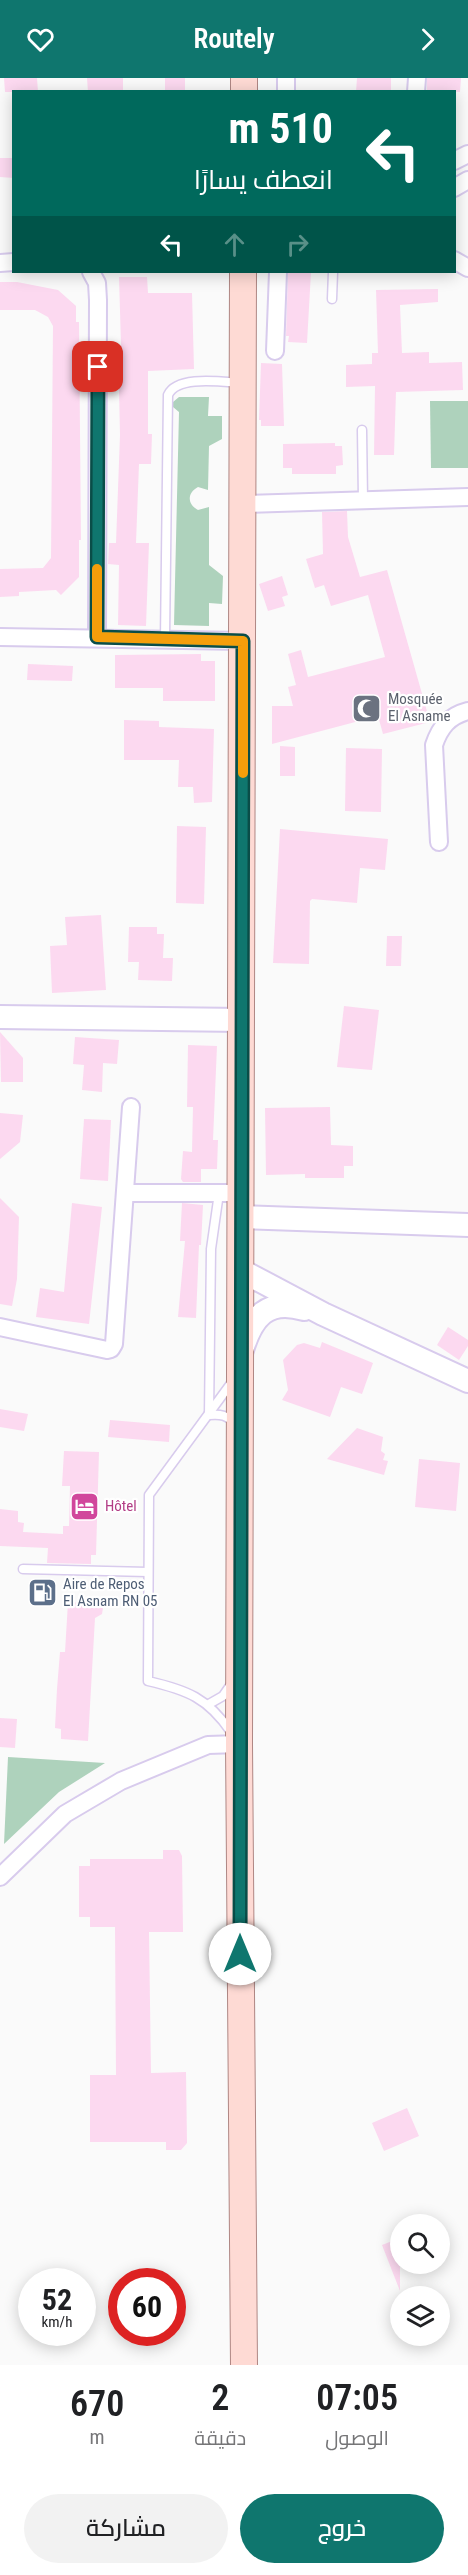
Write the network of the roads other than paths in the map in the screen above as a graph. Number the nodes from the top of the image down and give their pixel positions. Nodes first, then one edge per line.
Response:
1 (92, 273) edge
2 (243, 273) edge
3 (278, 273) edge
4 (333, 273) edge
5 (332, 300) dead end
6 (275, 351) dead end
7 (243, 383) junction
8 (362, 430) dead end
9 (468, 497) edge
10 (363, 500) junction
11 (243, 504) junction
12 (0, 637) edge
13 (97, 637) junction
14 (165, 639) junction
15 (243, 641) junction
16 (468, 711) edge
17 (439, 842) dead end
18 (0, 1017) edge
19 (243, 1020) junction
20 (131, 1107) dead end
21 (125, 1193) junction
22 (235, 1201) junction
23 (468, 1226) edge
24 (242, 1271) junction
25 (323, 1314) junction
26 (0, 1327) edge
27 (241, 1360) junction
28 (468, 1381) edge
29 (209, 1415) junction
30 (241, 1432) junction
31 (23, 1569) dead end
32 (148, 1572) junction
33 (240, 1663) junction
34 (209, 1704) junction
35 (239, 1744) junction
36 (0, 1877) edge
37 (244, 2365) edge

1 - 13 street
2 - 7 main road
3 - 6 street
4 - 5 lane
7 - 11 main road
7 - 14 lane
8 - 10 lane
9 - 10 street
10 - 11 street
11 - 15 main road
12 - 13 street
13 - 14 street
14 - 15 street
15 - 19 main road
16 - 17 street
18 - 19 street
19 - 22 main road
20 - 21 street
21 - 22 street
21 - 26 street
22 - 23 street
22 - 24 main road
22 - 29 lane
24 - 25 street
24 - 27 main road
25 - 27 street
25 - 28 street
27 - 29 lane
27 - 30 main road
29 - 30 lane
29 - 32 lane
30 - 33 main road
31 - 32 lane
32 - 34 lane
33 - 34 lane
33 - 35 main road
34 - 35 lane
35 - 36 street
35 - 37 main road

